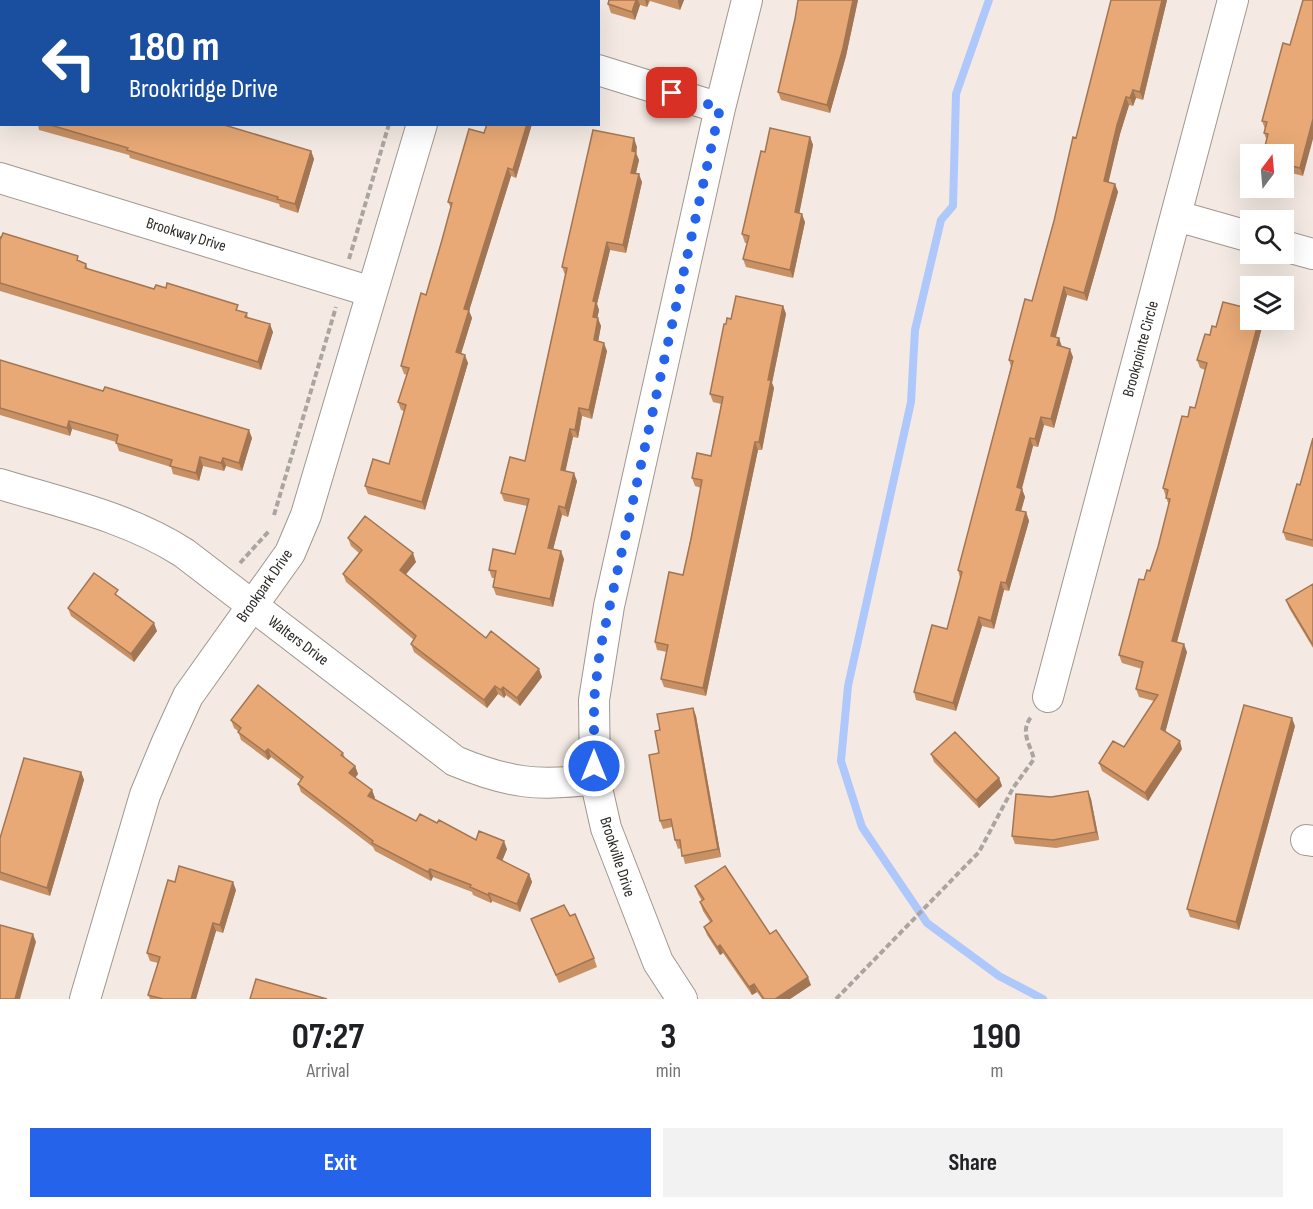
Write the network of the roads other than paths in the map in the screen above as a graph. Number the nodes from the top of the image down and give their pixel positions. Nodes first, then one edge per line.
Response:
1 (747, 0) edge
2 (1233, 0) edge
3 (600, 71) edge
4 (720, 108) junction
5 (421, 126) edge
6 (0, 178) edge
7 (1177, 216) junction
8 (1240, 234) edge
9 (1294, 249) edge
10 (1313, 254) edge
11 (372, 292) junction
12 (0, 484) edge
13 (252, 606) junction
14 (1048, 698) road end
15 (595, 779) junction
16 (85, 999) edge
17 (682, 999) edge

1 - 4 street, Brookville Drive
2 - 7 street, Brookpointe Circle
3 - 4 street
4 - 15 street, Brookville Drive
5 - 11 street, Brookpark Drive
6 - 11 street, Brookway Drive
7 - 8 street
7 - 14 street, Brookpointe Circle
9 - 10 street
11 - 13 street, Brookpark Drive
12 - 13 street, Walters Drive
13 - 15 street, Walters Drive
13 - 16 street, Brookpark Drive
15 - 17 street, Brookville Drive

